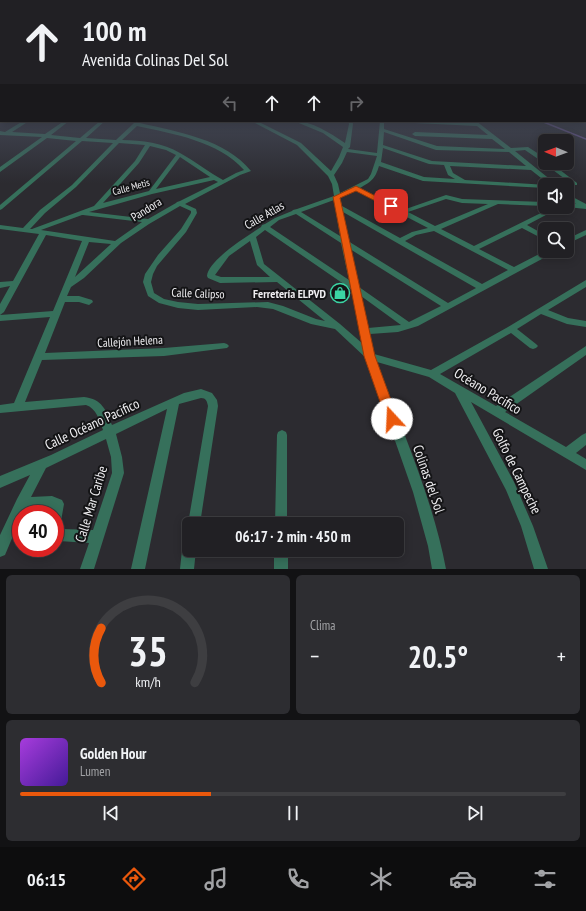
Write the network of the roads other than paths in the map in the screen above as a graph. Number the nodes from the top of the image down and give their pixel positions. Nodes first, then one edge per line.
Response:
1 (12, 130) edge
2 (51, 130) edge
3 (54, 130) edge
4 (94, 130) edge
5 (130, 130) edge
6 (162, 130) edge
7 (270, 130) edge
8 (319, 130) edge
9 (349, 130) edge
10 (382, 130) joint
11 (415, 130) edge
12 (483, 130) edge
13 (415, 134) junction
14 (2, 135) edge
15 (43, 136) junction
16 (493, 137) junction
17 (82, 139) junction
18 (116, 141) junction
19 (414, 141) junction
20 (148, 144) junction
21 (381, 146) junction
22 (346, 149) junction
23 (509, 151) junction
24 (179, 154) junction
25 (380, 155) junction
26 (538, 156) edge
27 (378, 162) junction
28 (446, 164) junction
29 (0, 165) edge
30 (531, 168) junction
31 (0, 170) edge
32 (557, 170) edge
33 (238, 174) junction
34 (332, 175) junction
35 (214, 178) junction
36 (545, 178) edge
37 (567, 178) edge
38 (223, 182) junction
39 (465, 182) junction
40 (538, 186) edge
41 (356, 188) junction
42 (151, 192) junction
43 (336, 197) junction
44 (574, 201) edge
45 (498, 202) junction
46 (180, 203) junction
47 (538, 204) edge
48 (574, 206) edge
49 (96, 207) junction
50 (339, 207) junction
51 (585, 207) edge
52 (0, 208) edge
53 (295, 212) junction
54 (403, 212) junction
55 (80, 213) junction
56 (544, 214) edge
57 (150, 221) junction
58 (522, 225) junction
59 (264, 226) junction
60 (0, 227) edge
61 (435, 229) junction
62 (29, 230) junction
63 (586, 232) edge
64 (43, 234) junction
65 (538, 234) edge
66 (252, 235) junction
67 (574, 238) edge
68 (86, 240) junction
69 (400, 241) junction
70 (118, 243) junction
71 (345, 243) junction
72 (474, 249) junction
73 (538, 257) edge
74 (514, 270) junction
75 (278, 279) junction
76 (16, 283) junction
77 (586, 283) edge
78 (0, 285) edge
79 (67, 286) junction
80 (355, 288) junction
81 (482, 288) junction
82 (61, 299) junction
83 (89, 302) dead end
84 (447, 306) junction
85 (541, 311) junction
86 (0, 312) edge
87 (55, 314) junction
88 (0, 318) edge
89 (586, 324) edge
90 (337, 326) junction
91 (408, 326) junction
92 (511, 329) junction
93 (365, 331) junction
94 (224, 346) dead end
95 (533, 346) dead end
96 (586, 350) edge
97 (370, 356) junction
98 (38, 357) junction
99 (432, 374) junction
100 (458, 389) junction
101 (174, 402) junction
102 (18, 407) junction
103 (0, 409) edge
104 (496, 412) junction
105 (108, 431) junction
106 (282, 435) dead end
107 (586, 438) edge
108 (567, 454) junction
109 (42, 464) junction
110 (586, 465) edge
111 (12, 476) junction
112 (0, 477) edge
113 (0, 482) edge
114 (21, 502) junction
115 (58, 505) edge
116 (195, 517) edge
117 (281, 517) edge
118 (64, 535) edge
119 (97, 537) junction
120 (0, 550) edge
121 (188, 557) edge
122 (281, 557) edge
123 (87, 569) edge
124 (138, 569) edge
125 (187, 569) edge
126 (281, 569) edge
127 (439, 569) edge
128 (541, 569) edge

1 - 14 street
2 - 15 street
3 - 15 street
4 - 17 street
5 - 18 street
6 - 33 street, Pandora
7 - 34 street
8 - 22 street
9 - 22 street
10 - 19 street
10 - 21 street, Calle Atlas
11 - 13 street
12 - 16 street
13 - 16 street
13 - 19 street
14 - 15 street
15 - 17 street
15 - 29 street
15 - 31 street
16 - 23 street
17 - 18 street
17 - 52 street
18 - 20 street
18 - 62 street
19 - 23 street
20 - 24 street
20 - 49 street
21 - 25 street, Calle Atlas
21 - 28 street
22 - 25 street
22 - 34 street
23 - 26 street
23 - 30 street
24 - 35 street
24 - 42 street
25 - 27 street, Calle Atlas
27 - 39 street
27 - 41 street, Calle Atlas
28 - 30 street
28 - 39 street
30 - 36 street
32 - 37 street
33 - 35 street, Calle Metis
33 - 38 street, Pandora
34 - 43 street, Colinas del Sol
35 - 38 street
35 - 42 street, Calle Metis
38 - 46 street, Pandora
39 - 40 street
41 - 43 street, Calle Atlas
41 - 54 street
42 - 49 street, Calle Metis
43 - 50 street, Colinas del Sol
43 - 53 street, Calle Atlas
44 - 51 street
45 - 47 street
45 - 54 street
45 - 61 street
46 - 57 street, Pandora
46 - 90 street, Calle Calipso
48 - 51 street
49 - 55 street, Calle Metis
50 - 69 street
50 - 71 street, Colinas del Sol
53 - 59 street, Calle Atlas
53 - 71 street
54 - 61 street
55 - 57 street
55 - 62 street, Calle Metis
56 - 58 street
57 - 70 street, Pandora
58 - 65 street
58 - 72 street
59 - 66 street, Calle Atlas
59 - 80 street
60 - 62 street
61 - 69 street
61 - 72 street
62 - 64 street
63 - 67 street
64 - 68 street
64 - 76 street
66 - 75 street
66 - 75 street, Calle Atlas
68 - 70 street
68 - 79 street
69 - 81 street
70 - 79 street, Pandora
71 - 80 street, Colinas del Sol
71 - 84 street
72 - 74 street
73 - 74 street
74 - 81 street
75 - 90 street
76 - 78 street
76 - 86 street
77 - 85 street
79 - 82 street
80 - 91 street
80 - 93 street, Colinas del Sol
81 - 84 street
82 - 83 street
82 - 87 street
84 - 91 street
85 - 89 street
85 - 92 street
87 - 88 street
87 - 98 street
90 - 97 street
91 - 93 street
92 - 95 street
92 - 99 street
93 - 97 street, Colinas del Sol
94 - 98 street, Callejón Helena
96 - 104 street
97 - 99 street, Océano Pacifico
97 - 127 street, Colinas del Sol
98 - 102 street
99 - 100 street, Océano Pacifico
100 - 104 street, Océano Pacifico
100 - 128 street, Golfo de Campeche
101 - 105 street, Calle Océano Pacifico
101 - 116 street, Calle Océano Pacifico
101 - 124 street
102 - 103 street, Calle Mar Caribe
102 - 105 street, Calle Mar Caribe
104 - 108 street, Océano Pacifico
105 - 109 street, Calle Océano Pacifico
105 - 119 street, Calle Mar Caribe
106 - 117 street
107 - 108 street
108 - 110 street, Océano Pacifico
109 - 111 street, Calle Océano Pacifico
109 - 114 street
111 - 112 street
111 - 113 street, Calle Océano Pacifico
114 - 115 street
114 - 120 street
118 - 119 street
119 - 123 street, Calle Mar Caribe
121 - 125 street
122 - 126 street

